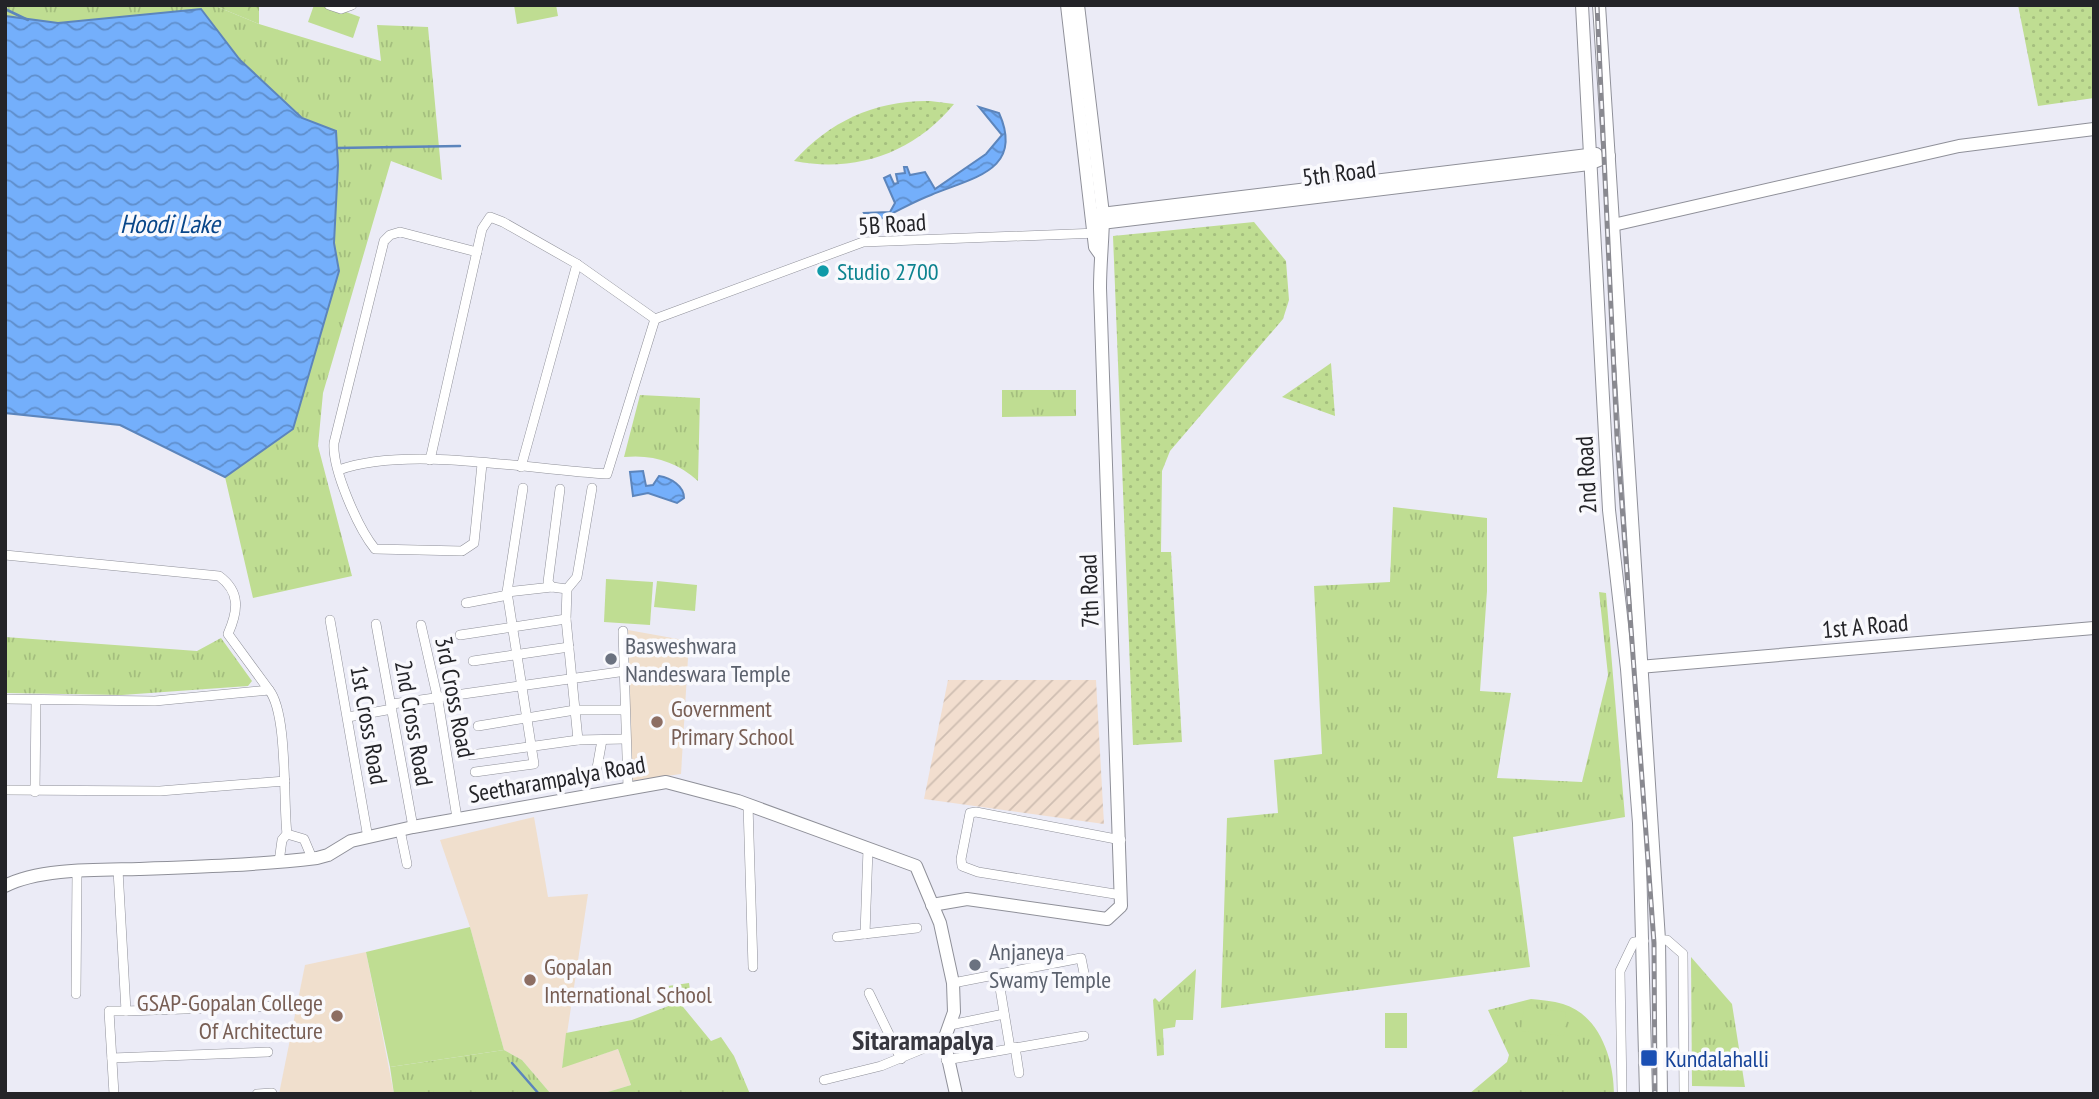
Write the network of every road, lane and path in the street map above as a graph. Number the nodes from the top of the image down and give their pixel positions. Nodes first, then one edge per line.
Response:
1 (329, 5) edge
2 (352, 5) edge
3 (1582, 5) edge
4 (1599, 5) edge
5 (1075, 6) edge
6 (2094, 130) edge
7 (1609, 155) junction
8 (1589, 159) junction
9 (1098, 224) junction
10 (1614, 225) junction
11 (477, 252) junction
12 (577, 264) junction
13 (655, 320) junction
14 (430, 460) junction
15 (482, 464) junction
16 (521, 467) junction
17 (339, 470) junction
18 (523, 488) dead end
19 (592, 488) dead end
20 (560, 489) dead end
21 (1611, 534) junction
22 (1632, 544) junction
23 (5, 555) edge
24 (1614, 556) junction
25 (552, 587) junction
26 (566, 589) junction
27 (508, 594) junction
28 (466, 603) dead end
29 (566, 619) junction
30 (330, 620) dead end
31 (376, 624) dead end
32 (421, 625) dead end
33 (512, 626) junction
34 (2094, 628) edge
35 (623, 631) dead end
36 (460, 635) dead end
37 (569, 647) junction
38 (518, 654) junction
39 (473, 661) dead end
40 (1639, 667) junction
41 (625, 671) junction
42 (572, 678) junction
43 (522, 685) junction
44 (269, 690) junction
45 (5, 699) edge
46 (36, 700) junction
47 (438, 700) junction
48 (392, 707) junction
49 (575, 710) junction
50 (625, 710) junction
51 (348, 717) junction
52 (528, 717) junction
53 (478, 726) dead end
54 (625, 739) junction
55 (578, 740) junction
56 (602, 740) junction
57 (533, 747) junction
58 (471, 755) dead end
59 (597, 768) dead end
60 (475, 772) dead end
61 (285, 781) junction
62 (628, 787) junction
63 (5, 790) edge
64 (35, 792) junction
65 (748, 805) junction
66 (457, 818) junction
67 (406, 829) junction
68 (287, 834) junction
69 (368, 838) junction
70 (1121, 840) junction
71 (868, 849) junction
72 (312, 858) junction
73 (279, 862) junction
74 (407, 864) dead end
75 (118, 870) junction
76 (77, 872) junction
77 (5, 886) edge
78 (1121, 895) junction
79 (932, 905) junction
80 (917, 928) dead end
81 (865, 934) junction
82 (837, 937) dead end
83 (1659, 940) junction
84 (1644, 942) junction
85 (753, 967) dead end
86 (998, 976) junction
87 (953, 983) junction
88 (1087, 988) dead end
89 (869, 993) dead end
90 (76, 994) dead end
91 (274, 1006) dead end
92 (126, 1011) junction
93 (1004, 1014) junction
94 (950, 1025) junction
95 (1084, 1036) dead end
96 (944, 1040) junction
97 (1012, 1048) junction
98 (268, 1052) dead end
99 (112, 1058) junction
100 (901, 1059) junction
101 (946, 1060) junction
102 (1019, 1073) dead end
103 (824, 1080) dead end
104 (272, 1093) edge
105 (114, 1094) edge
106 (257, 1094) edge
107 (954, 1094) edge
108 (1622, 1094) edge
109 (1646, 1094) edge
110 (1661, 1094) edge
111 (1684, 1094) edge

1 - 2 street
3 - 8 street, 2nd Road
4 - 7 street, 2nd Road
5 - 9 street, 7th Road
6 - 10 street
7 - 8 street, 5th Road
7 - 10 street, 2nd Road
8 - 9 street, 5th Road
8 - 21 street, 2nd Road
9 - 13 street, 5B Road
9 - 70 street, 7th Road
10 - 22 street, 2nd Road
11 - 12 street
11 - 14 street
11 - 17 street
12 - 13 street
12 - 16 street
13 - 16 street
14 - 15 street
14 - 17 street
15 - 16 street
15 - 17 street
18 - 27 street
19 - 26 street
20 - 25 street
21 - 22 street
21 - 24 street, 2nd Road
22 - 24 street
22 - 40 street, 2nd Road
23 - 44 street
24 - 84 street, 2nd Road
25 - 26 street
25 - 27 street
26 - 29 street
27 - 28 street
27 - 33 street
29 - 33 street
29 - 37 street
30 - 51 street, 1st Cross Road
31 - 48 street, 2nd Cross Road
32 - 47 street, 3rd Cross Road
33 - 36 street
33 - 38 street
34 - 40 street, 1st A Road
35 - 41 street
37 - 38 street
37 - 42 street
38 - 39 street
38 - 43 street
40 - 83 street, 2nd Road
41 - 42 street
41 - 50 street
42 - 43 street
42 - 49 street
43 - 47 street
43 - 52 street
44 - 46 street
44 - 61 street
45 - 46 street
46 - 64 street
47 - 48 street
47 - 66 street, 3rd Cross Road
48 - 51 street
48 - 67 street, 2nd Cross Road
49 - 50 street
49 - 52 street
49 - 55 street
50 - 54 street
51 - 69 street, 1st Cross Road
52 - 53 street
52 - 57 street
54 - 56 street
54 - 62 street
55 - 56 street
55 - 57 street
56 - 59 street
57 - 58 street
57 - 60 street
61 - 64 street
61 - 68 street
62 - 65 street, Seetharampalya Road
62 - 66 street, Seetharampalya Road
63 - 64 street
65 - 71 street, Seetharampalya Road
65 - 85 street
66 - 67 street, Seetharampalya Road
67 - 69 street, Seetharampalya Road
67 - 74 street, 2nd Cross Road
68 - 72 street
68 - 73 street
69 - 72 street, Seetharampalya Road
70 - 78 street, 7th Road
70 - 78 street
71 - 79 street, Seetharampalya Road
71 - 81 street
72 - 73 street, Seetharampalya Road
73 - 75 street, Seetharampalya Road
75 - 76 street, Seetharampalya Road
75 - 92 street
76 - 77 street, Seetharampalya Road
76 - 90 street
78 - 79 street
79 - 87 street, Seetharampalya Road
80 - 81 street
81 - 82 street
83 - 110 street, 2nd Road
83 - 111 street
84 - 108 street
84 - 109 street, 2nd Road
86 - 87 street
86 - 88 street
86 - 93 street
87 - 94 street, Seetharampalya Road
89 - 100 street
91 - 92 street
92 - 99 street
93 - 94 street
93 - 97 street
94 - 96 street, Seetharampalya Road
95 - 97 street
96 - 100 street
96 - 101 street, Seetharampalya Road
97 - 101 street
97 - 102 street
98 - 99 street
99 - 105 street
100 - 103 street
101 - 107 street, Seetharampalya Road
104 - 106 street

